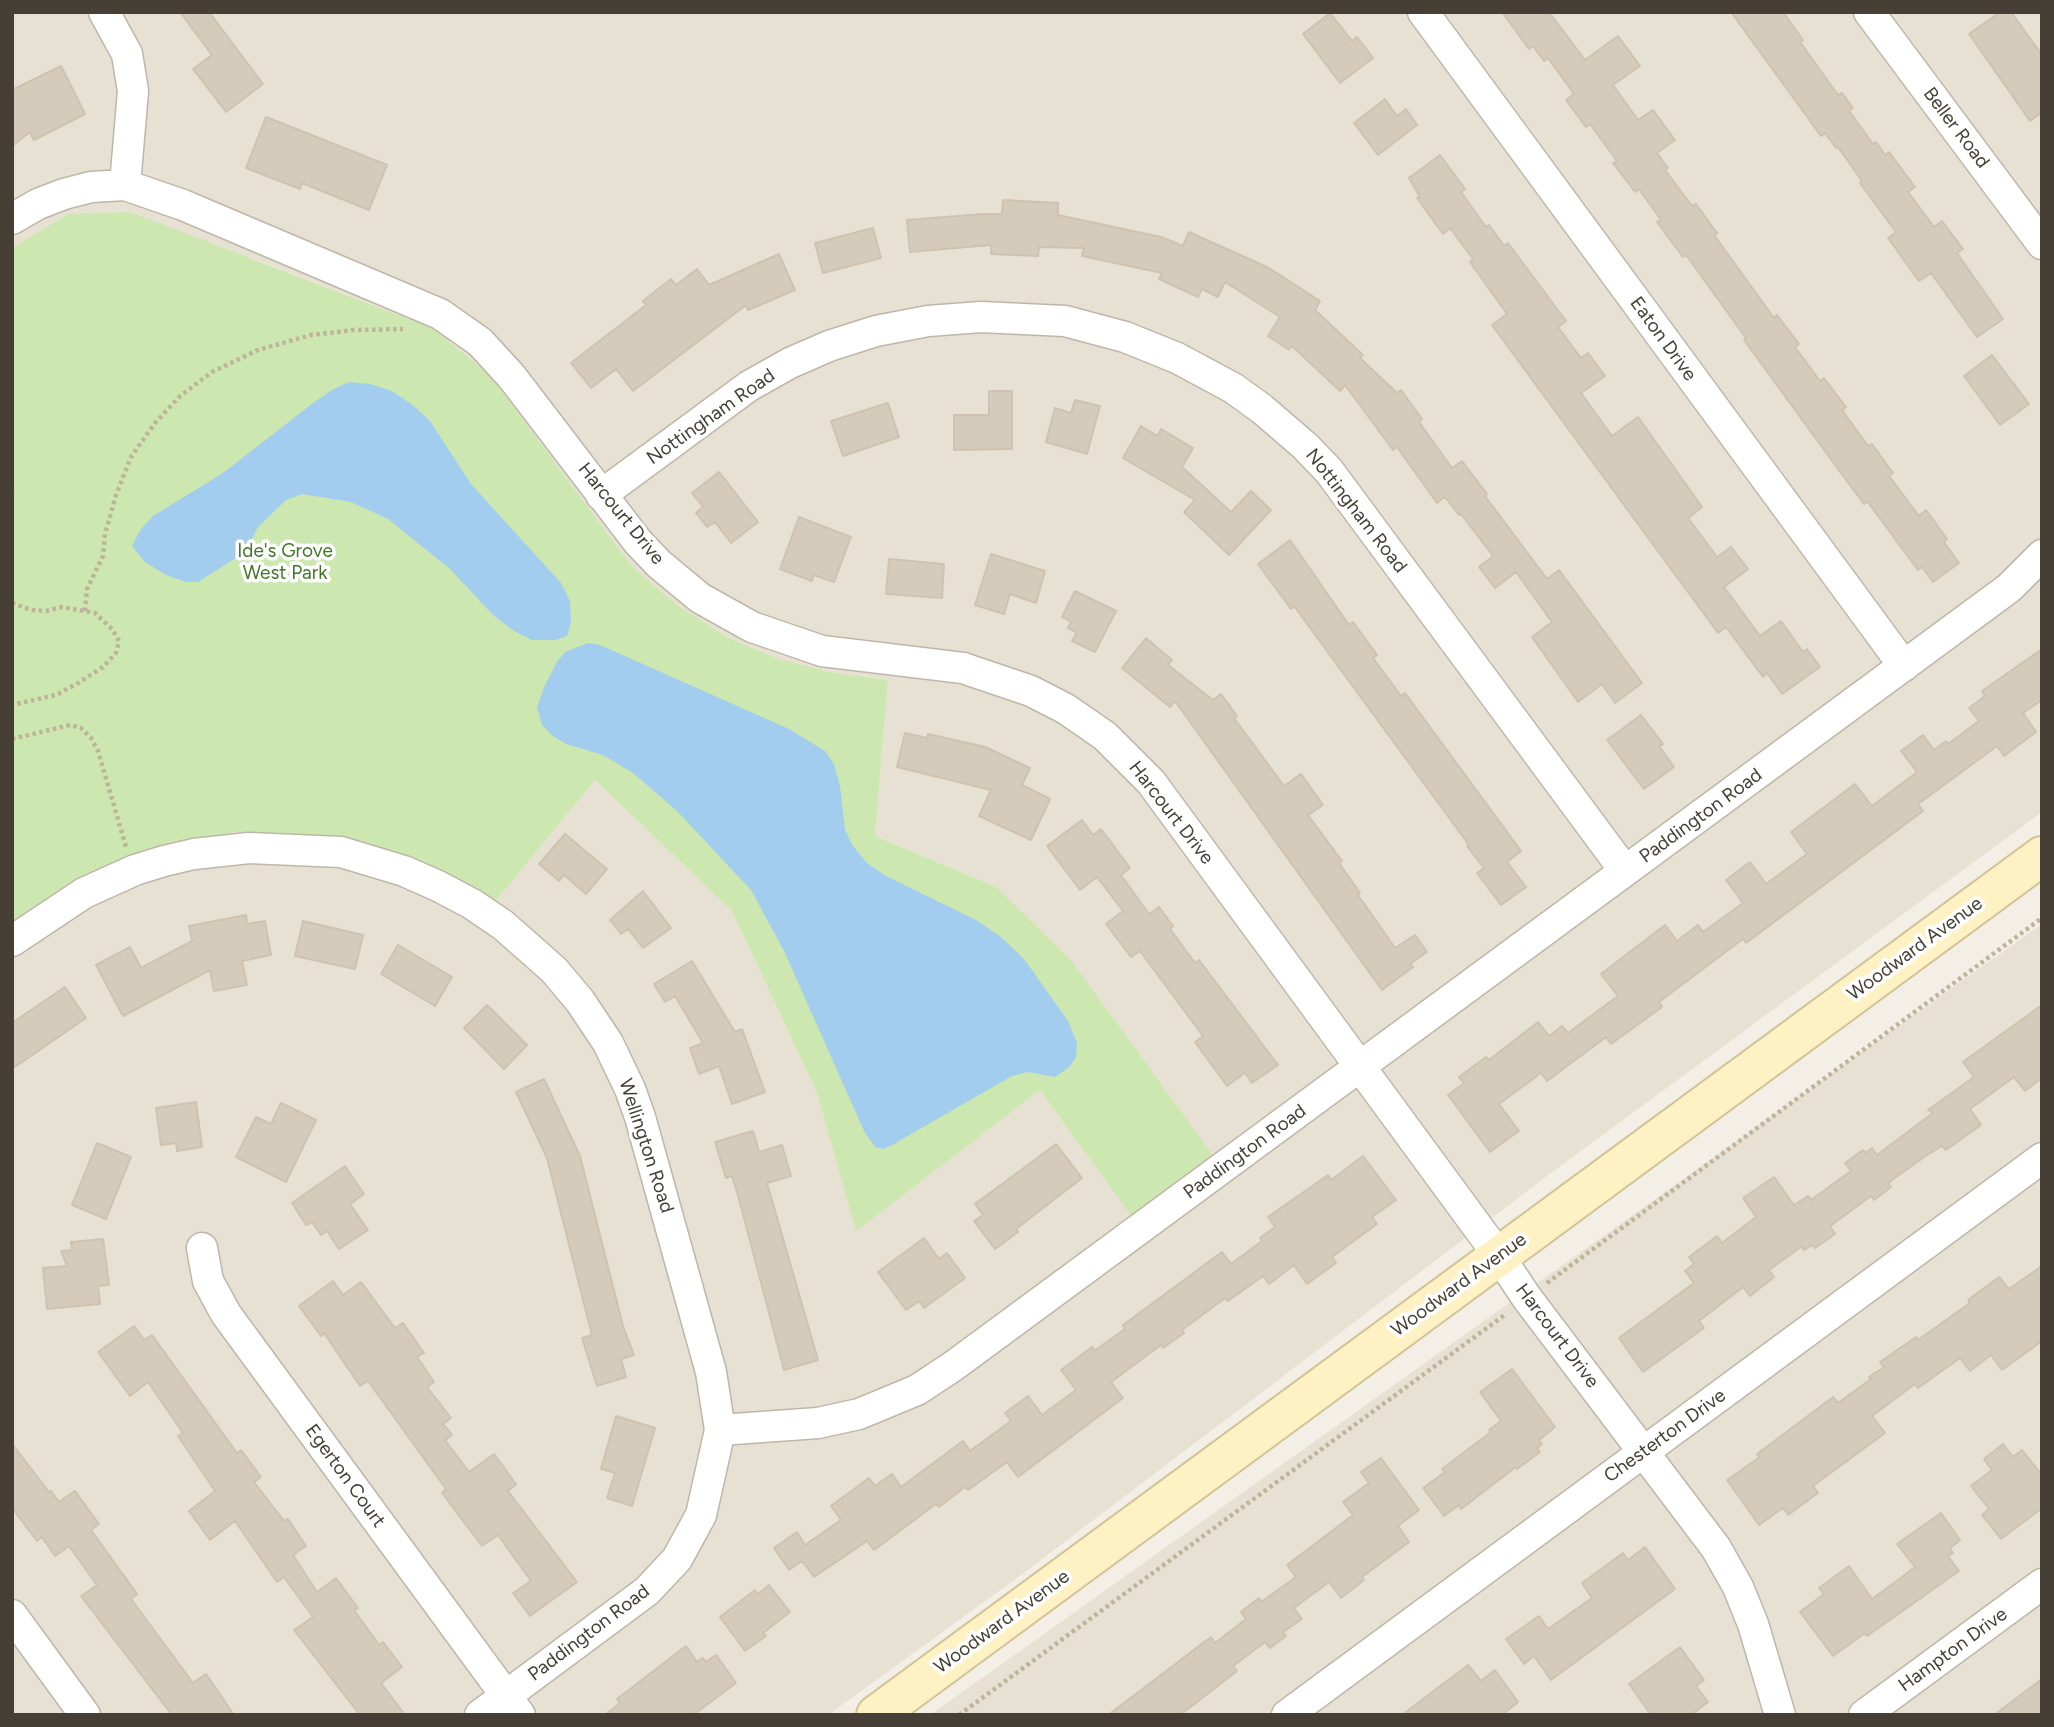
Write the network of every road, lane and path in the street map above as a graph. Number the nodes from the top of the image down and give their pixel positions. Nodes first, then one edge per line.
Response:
1 (104, 12) edge
2 (1423, 12) edge
3 (1870, 12) edge
4 (125, 185) junction
5 (12, 219) edge
6 (2042, 244) edge
7 (412, 331) dead end
8 (12, 488) edge
9 (601, 495) junction
10 (12, 496) edge
11 (2042, 555) edge
12 (12, 603) edge
13 (85, 611) junction
14 (1904, 666) junction
15 (12, 705) edge
16 (12, 738) edge
17 (2042, 856) edge
18 (135, 870) junction
19 (1625, 871) junction
20 (2042, 918) edge
21 (12, 941) edge
22 (1360, 1068) junction
23 (2042, 1157) edge
24 (202, 1248) dead end
25 (1499, 1256) junction
26 (1552, 1280) dead end
27 (1507, 1313) dead end
28 (720, 1430) junction
29 (1644, 1452) junction
30 (2042, 1584) edge
31 (12, 1615) edge
32 (513, 1705) edge
33 (86, 1715) edge
34 (480, 1715) edge
35 (876, 1715) edge
36 (959, 1715) edge
37 (1287, 1715) edge
38 (1780, 1715) edge
39 (1864, 1715) edge

1 - 4 street
2 - 14 street, Eaton Drive
3 - 6 street, Beller Road
4 - 5 street
4 - 9 street, Harcourt Drive
7 - 13 path
8 - 10 path
9 - 19 street, Nottingham Road
9 - 22 street, Harcourt Drive
11 - 14 street, Paddington Road
12 - 13 path
13 - 15 path
14 - 19 street, Paddington Road
16 - 18 path
17 - 25 main road, Woodward Avenue
18 - 21 street, Wellington Road
18 - 28 street, Wellington Road
19 - 22 street, Paddington Road
20 - 26 path
22 - 25 street, Harcourt Drive
22 - 28 street, Paddington Road
23 - 29 street, Chesterton Drive
24 - 32 street, Egerton Court
25 - 29 street, Harcourt Drive
25 - 35 main road, Woodward Avenue
27 - 36 path
28 - 32 street, Paddington Road
29 - 37 street, Chesterton Drive
29 - 38 street, Harcourt Drive
30 - 39 street, Hampton Drive
31 - 33 street
32 - 34 street, Paddington Road

